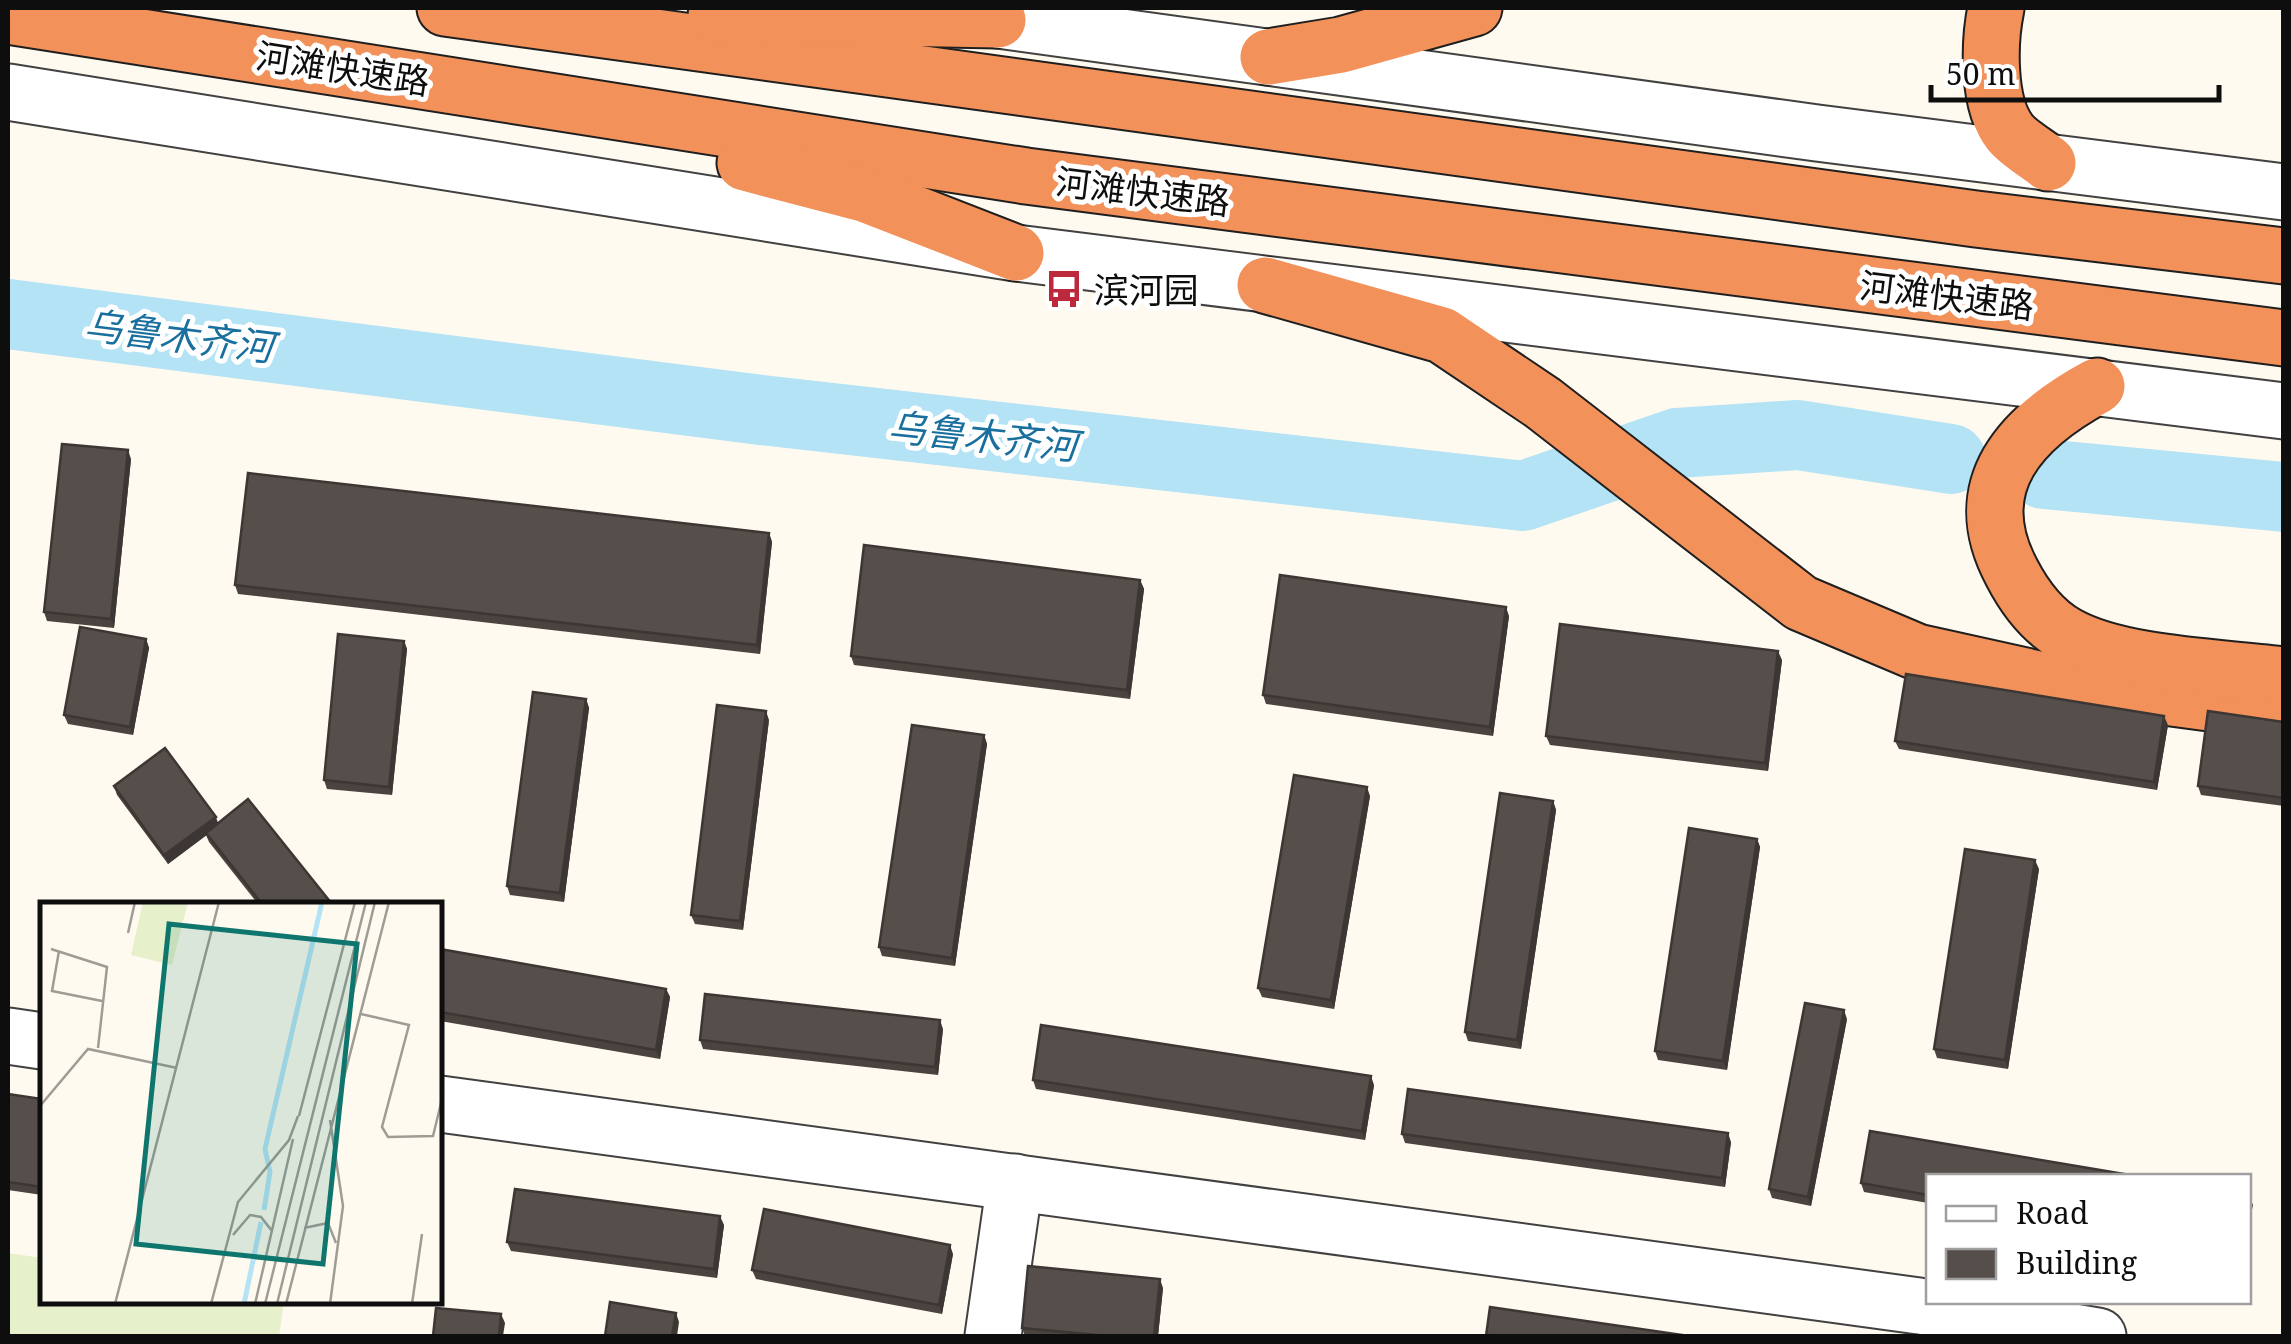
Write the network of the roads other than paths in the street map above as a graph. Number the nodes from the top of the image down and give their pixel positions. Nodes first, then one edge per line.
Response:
1 (937, 8) edge
2 (1474, 8) edge
3 (1996, 8) edge
4 (459, 10) edge
5 (8, 16) edge
6 (998, 20) junction
7 (1268, 57) junction
8 (457, 86) junction
9 (8, 92) edge
10 (2048, 163) junction
11 (2284, 192) edge
12 (1016, 254) junction
13 (2284, 256) edge
14 (1265, 285) junction
15 (2284, 338) edge
16 (2097, 386) junction
17 (2284, 412) edge
18 (2284, 674) edge
19 (2284, 714) edge
20 (8, 1036) edge
21 (40, 1041) edge
22 (442, 1104) edge
23 (1014, 1182) junction
24 (992, 1336) edge
25 (2098, 1336) edge

1 - 6 street
2 - 7 highway
3 - 10 highway
4 - 6 highway
4 - 13 highway
5 - 8 highway, 河滩快速路
6 - 7 street
7 - 10 street
8 - 12 highway
8 - 15 highway, 河滩快速路
9 - 12 street
10 - 11 street
12 - 14 street
14 - 16 street
14 - 19 highway
16 - 17 street
16 - 18 highway
20 - 21 street
22 - 23 street
23 - 24 street
23 - 25 street

